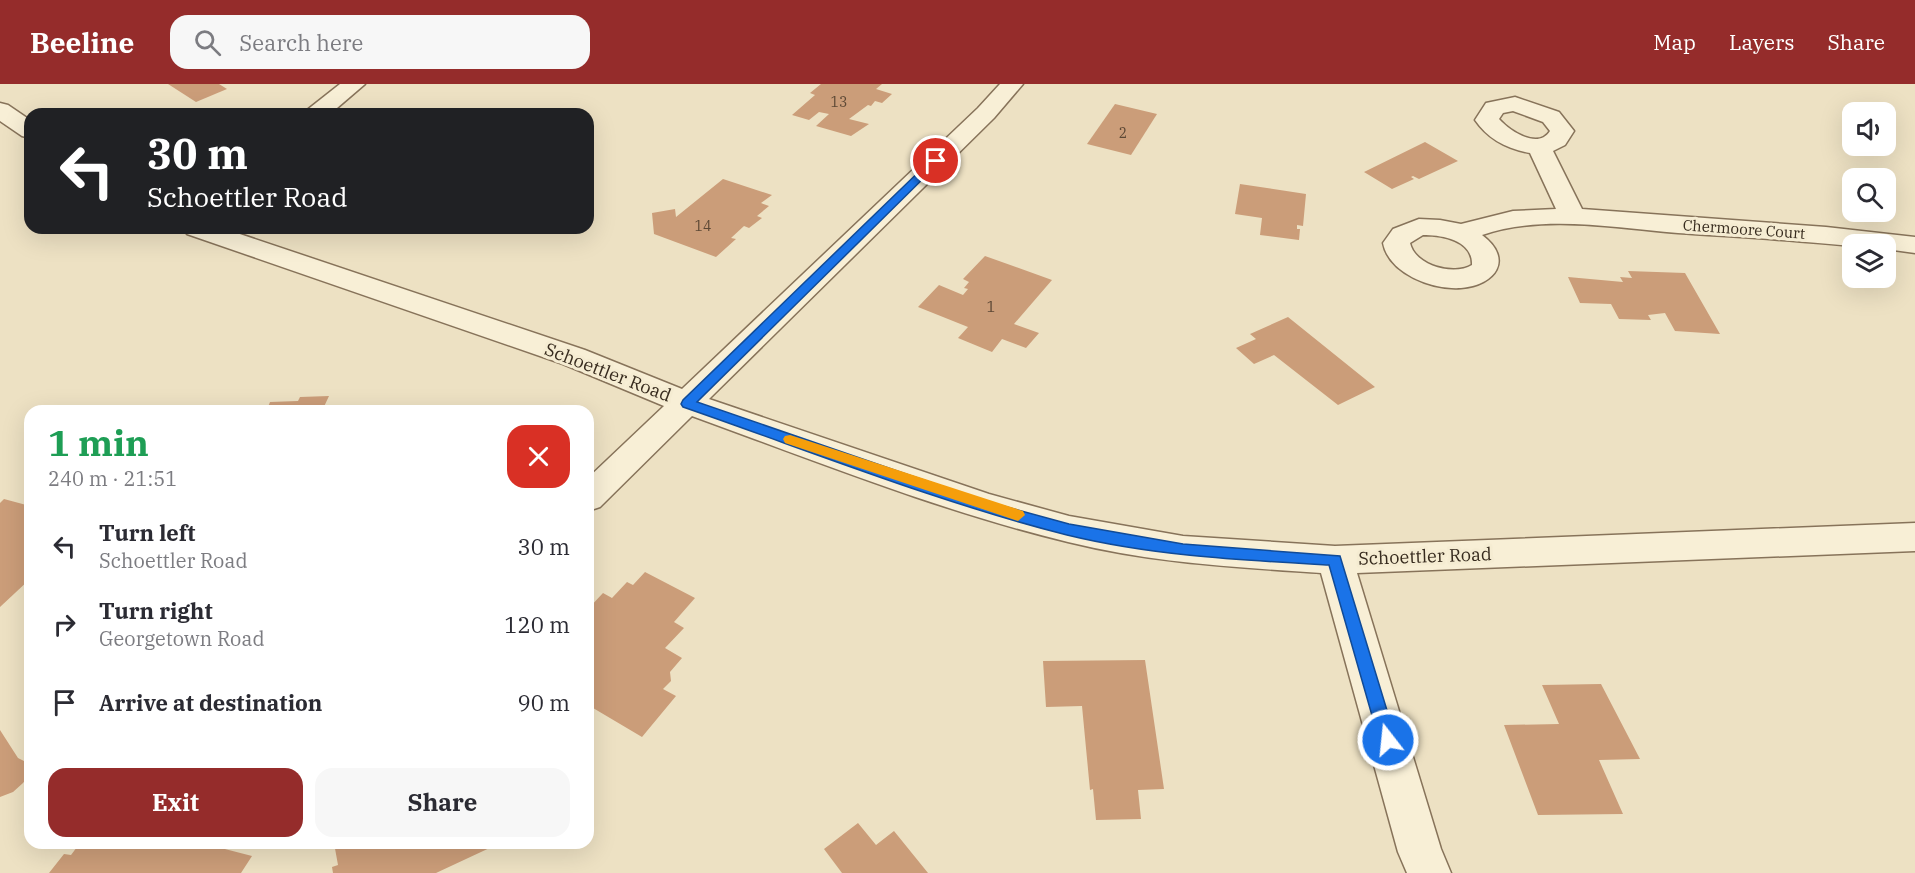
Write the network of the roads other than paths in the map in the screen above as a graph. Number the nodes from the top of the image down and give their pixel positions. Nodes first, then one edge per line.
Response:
1 (354, 84) edge
2 (1012, 84) edge
3 (324, 108) edge
4 (0, 110) edge
5 (24, 127) edge
6 (1539, 146) dead end
7 (1573, 218) junction
8 (1461, 233) dead end
9 (214, 234) edge
10 (1915, 245) edge
11 (687, 404) junction
12 (594, 492) edge
13 (1915, 537) edge
14 (1335, 560) junction
15 (1428, 873) edge

1 - 3 street
2 - 11 street
4 - 5 street
6 - 7 street
7 - 8 street, Chermoore Court
7 - 10 street, Chermoore Court
9 - 11 street, Schoettler Road
11 - 12 street
11 - 14 street, Schoettler Road
13 - 14 street, Schoettler Road
14 - 15 street

